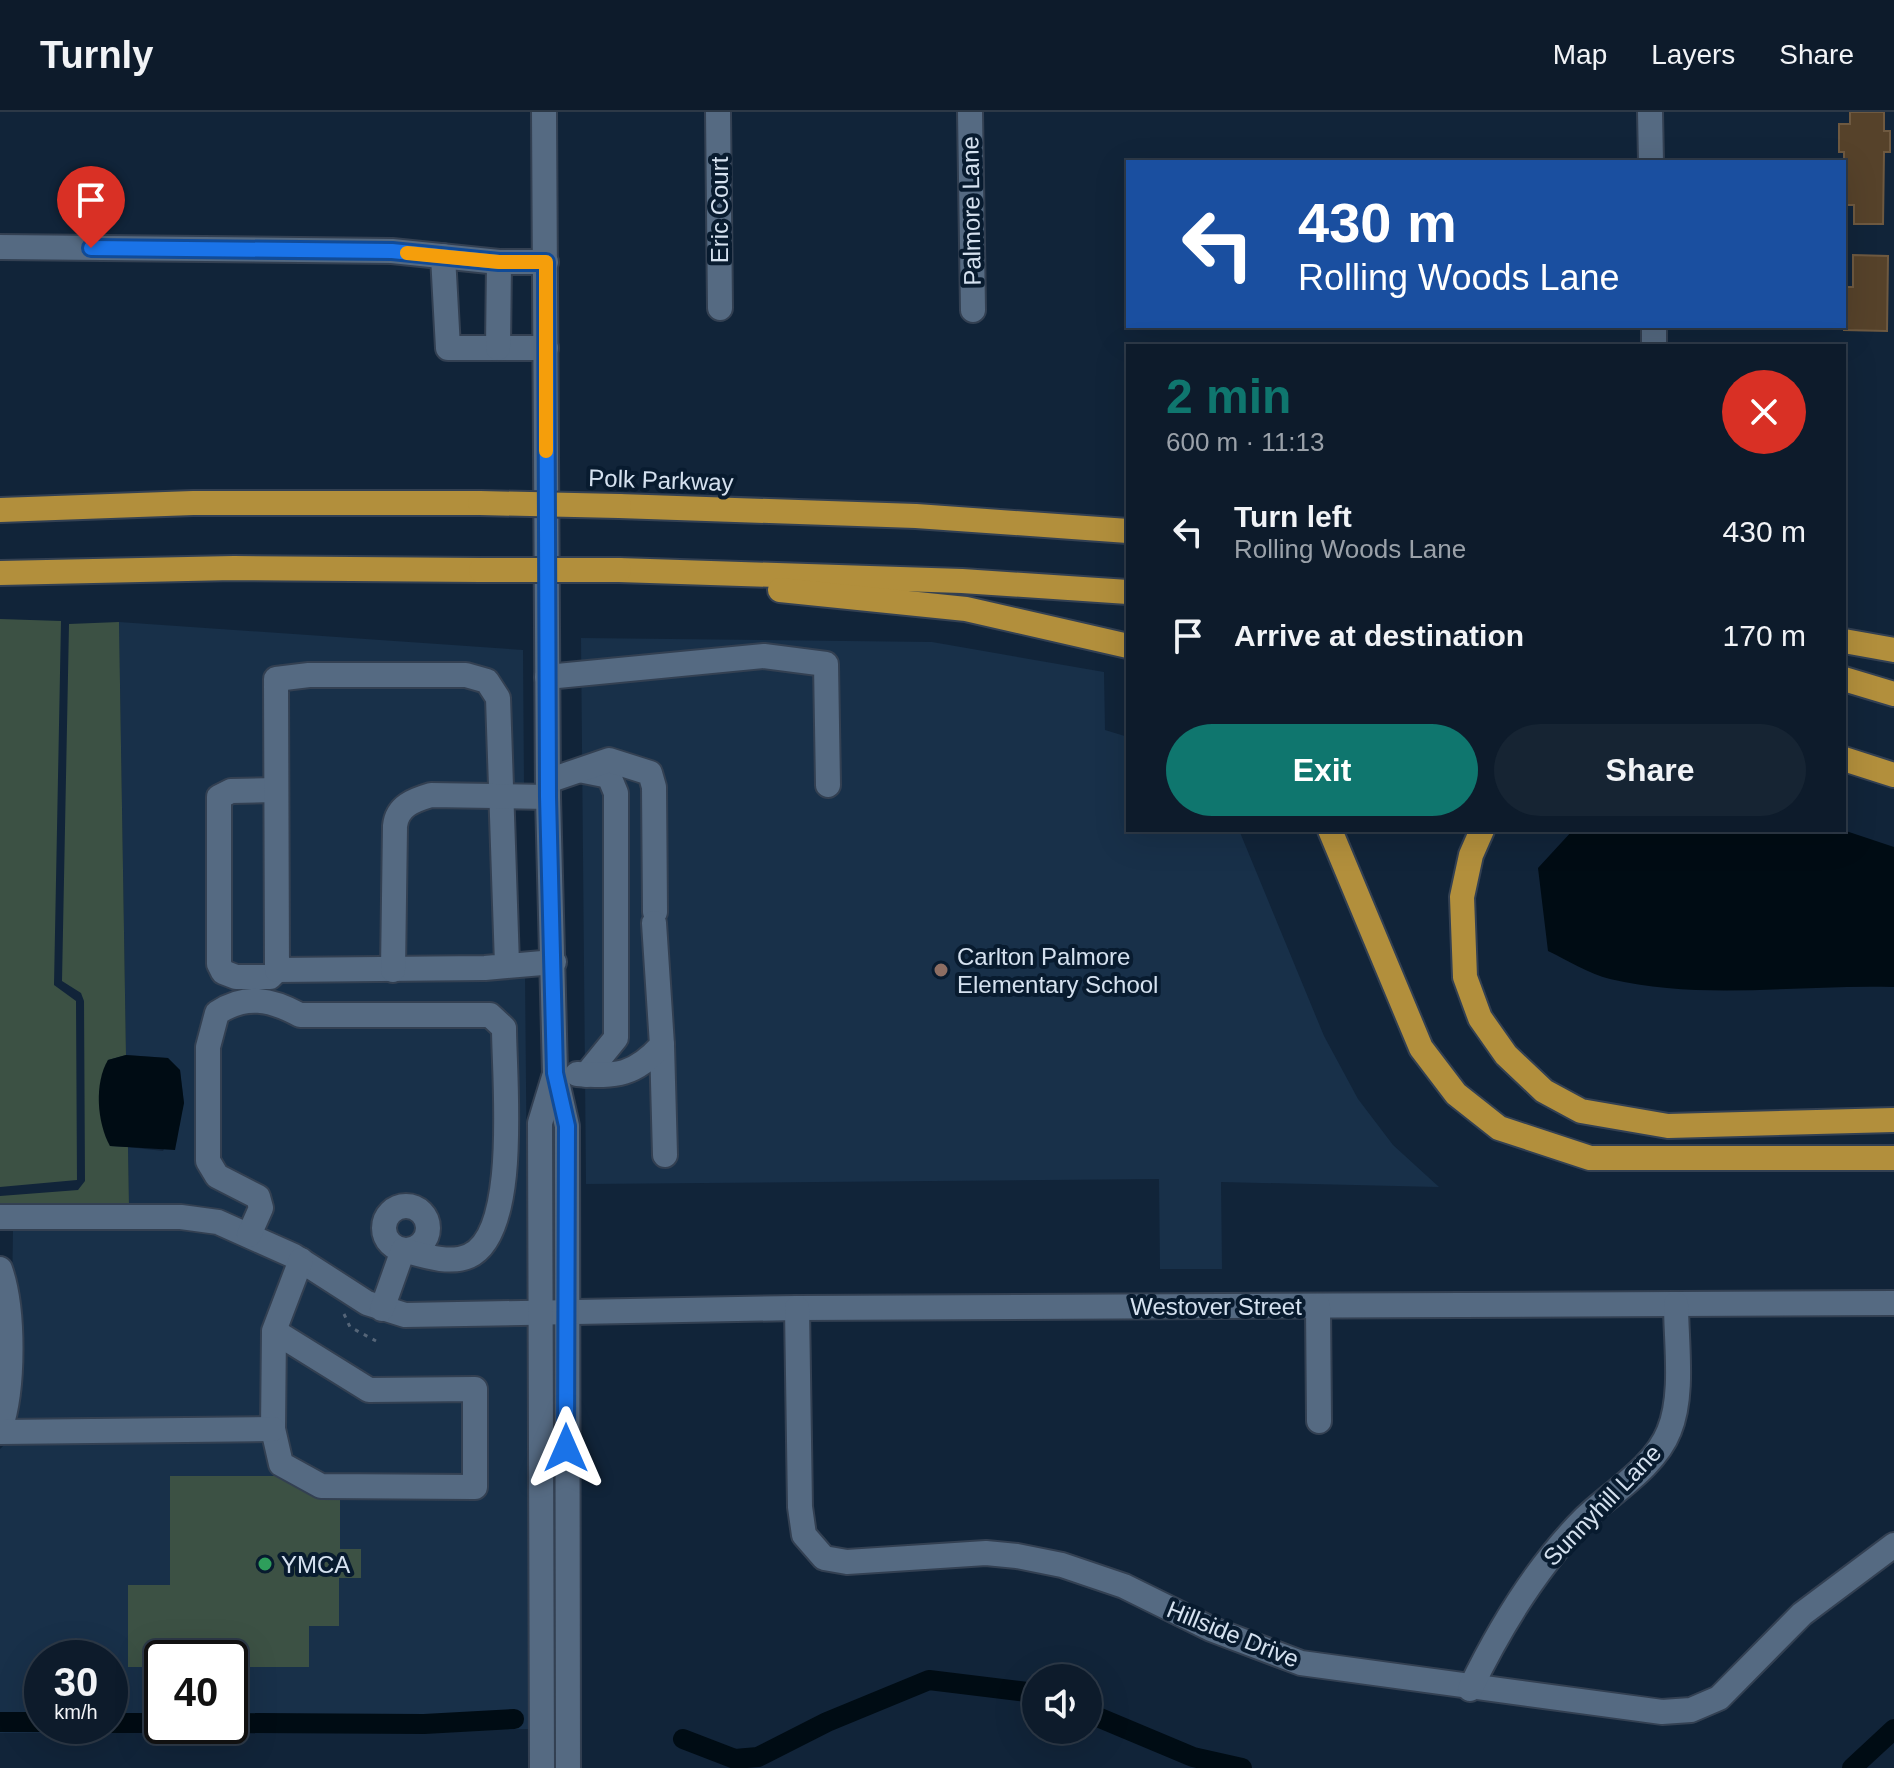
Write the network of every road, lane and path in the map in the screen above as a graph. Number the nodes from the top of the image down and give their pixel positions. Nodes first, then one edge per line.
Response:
1 (544, 112) edge
2 (718, 112) edge
3 (970, 112) edge
4 (1650, 112) edge
5 (1651, 160) edge
6 (0, 247) edge
7 (443, 256) junction
8 (499, 262) junction
9 (546, 262) junction
10 (720, 308) dead end
11 (973, 310) dead end
12 (498, 348) junction
13 (546, 348) junction
14 (0, 510) edge
15 (1126, 531) edge
16 (651, 572) junction
17 (0, 573) edge
18 (1126, 592) edge
19 (1846, 641) edge
20 (1126, 646) edge
21 (1894, 650) edge
22 (547, 677) junction
23 (1846, 680) edge
24 (1894, 694) edge
25 (1848, 761) edge
26 (584, 771) junction
27 (1894, 775) edge
28 (828, 785) dead end
29 (548, 789) junction
30 (276, 790) junction
31 (500, 796) junction
32 (1331, 832) edge
33 (1481, 832) edge
34 (554, 962) junction
35 (507, 964) junction
36 (277, 970) junction
37 (393, 970) junction
38 (662, 1045) junction
39 (555, 1073) junction
40 (586, 1075) junction
41 (1894, 1120) edge
42 (665, 1155) dead end
43 (1894, 1158) edge
44 (0, 1217) edge
45 (249, 1235) junction
46 (301, 1260) junction
47 (0, 1269) edge
48 (1894, 1303) edge
49 (1676, 1304) junction
50 (1318, 1306) junction
51 (797, 1308) junction
52 (382, 1309) junction
53 (567, 1311) junction
54 (538, 1312) junction
55 (274, 1331) junction
56 (1319, 1421) dead end
57 (273, 1429) junction
58 (0, 1430) edge
59 (1894, 1545) edge
60 (1470, 1689) junction
61 (542, 1768) edge
62 (568, 1768) edge

1 - 9 street
2 - 10 street, Eric Court
3 - 11 street, Palmore Lane
4 - 5 street
6 - 7 street
7 - 8 street
7 - 12 street
8 - 9 street
8 - 12 street
9 - 13 street
12 - 13 street
13 - 22 street
14 - 15 highway, Polk Parkway, bridge
16 - 17 highway, bridge
16 - 18 highway
16 - 20 highway
19 - 21 highway
22 - 28 street
22 - 29 street
23 - 24 highway
25 - 27 highway
26 - 29 street
26 - 38 street
26 - 40 street
29 - 31 street
29 - 34 street
30 - 31 street
30 - 36 street
30 - 36 street
31 - 35 street
31 - 37 street
32 - 43 highway
33 - 41 highway
34 - 35 street
34 - 39 street
35 - 37 street
36 - 37 street
38 - 40 street
38 - 42 street
39 - 40 street
39 - 53 street
39 - 54 street
44 - 45 street
45 - 46 street
45 - 52 street
46 - 52 street
46 - 55 street
47 - 58 street
48 - 49 street, Westover Street
49 - 50 street, Westover Street
49 - 60 street, Sunnyhill Lane
50 - 51 street, Westover Street
50 - 56 street
51 - 53 street, Westover Street
51 - 60 street, Hillside Drive
52 - 54 street, Westover Street
53 - 54 street, Westover Street
53 - 62 street
54 - 61 street
55 - 57 street
55 - 57 street
57 - 58 street
59 - 60 street, Hillside Drive

